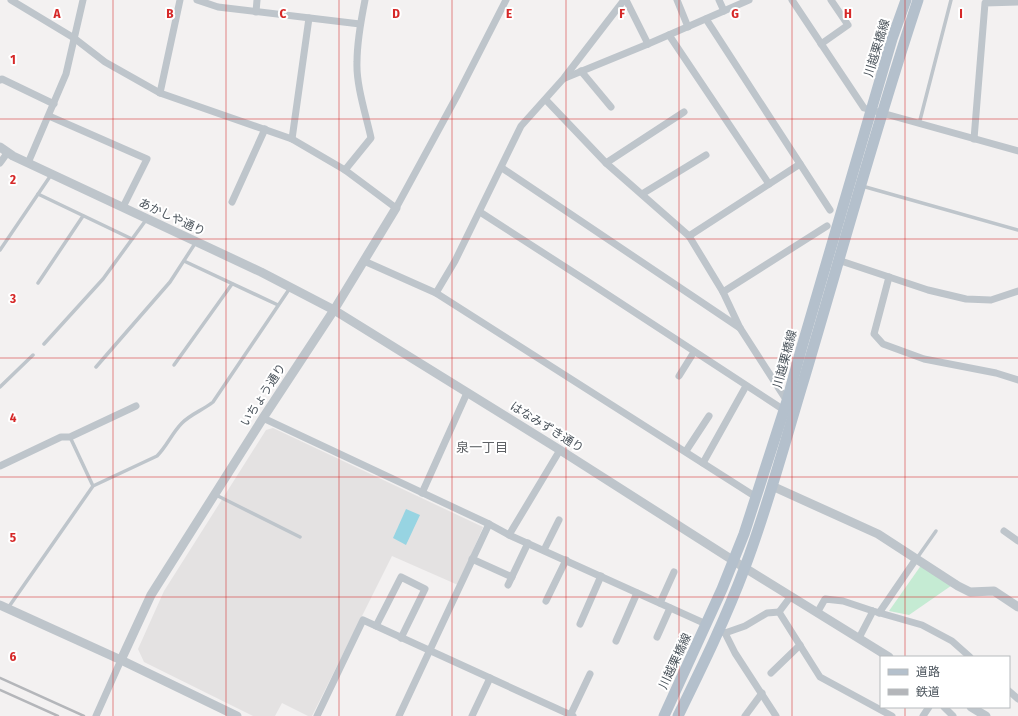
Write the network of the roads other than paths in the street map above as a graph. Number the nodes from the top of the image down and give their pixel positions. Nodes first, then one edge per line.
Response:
1 (11, 0) edge
2 (83, 0) edge
3 (180, 0) edge
4 (197, 0) edge
5 (258, 0) edge
6 (365, 0) edge
7 (506, 0) edge
8 (625, 0) edge
9 (677, 0) edge
10 (719, 0) edge
11 (749, 0) edge
12 (792, 0) edge
13 (831, 0) edge
14 (906, 0) edge
15 (918, 0) edge
16 (951, 0) edge
17 (1018, 2) edge
18 (724, 11) junction
19 (256, 12) junction
20 (309, 18) junction
21 (706, 19) junction
22 (360, 24) junction
23 (688, 27) junction
24 (669, 35) junction
25 (74, 38) junction
26 (648, 44) junction
27 (821, 44) junction
28 (581, 71) junction
29 (564, 78) junction
30 (0, 80) edge
31 (160, 93) junction
32 (546, 100) junction
33 (54, 104) junction
34 (611, 107) dead end
35 (876, 111) junction
36 (684, 112) dead end
37 (49, 116) junction
38 (919, 124) junction
39 (265, 129) junction
40 (292, 139) junction
41 (974, 139) junction
42 (4, 149) edge
43 (1018, 152) edge
44 (706, 155) dead end
45 (0, 163) edge
46 (28, 163) junction
47 (606, 163) junction
48 (800, 164) junction
49 (502, 168) junction
50 (345, 170) junction
51 (52, 174) junction
52 (769, 184) junction
53 (861, 185) junction
54 (38, 194) junction
55 (642, 194) junction
56 (232, 202) dead end
57 (123, 207) junction
58 (396, 208) junction
59 (830, 210) dead end
60 (480, 212) junction
61 (83, 216) junction
62 (147, 218) junction
63 (827, 226) dead end
64 (1018, 230) edge
65 (689, 236) junction
66 (132, 239) junction
67 (196, 242) junction
68 (0, 250) edge
69 (838, 260) junction
70 (184, 261) junction
71 (364, 261) junction
72 (890, 277) junction
73 (38, 283) dead end
74 (232, 284) junction
75 (290, 287) junction
76 (1018, 290) edge
77 (723, 292) junction
78 (436, 293) junction
79 (278, 305) junction
80 (334, 310) junction
81 (740, 328) junction
82 (44, 344) dead end
83 (694, 352) junction
84 (33, 355) dead end
85 (174, 365) dead end
86 (96, 367) dead end
87 (679, 376) dead end
88 (1018, 380) edge
89 (746, 386) junction
90 (0, 387) edge
91 (467, 393) junction
92 (136, 406) dead end
93 (785, 406) junction
94 (708, 416) dead end
95 (262, 418) junction
96 (70, 437) junction
97 (560, 450) junction
98 (686, 451) junction
99 (703, 462) junction
100 (0, 466) edge
101 (93, 486) junction
102 (772, 486) junction
103 (422, 493) junction
104 (215, 495) junction
105 (756, 497) junction
106 (559, 520) dead end
107 (489, 524) junction
108 (936, 531) dead end
109 (1004, 531) dead end
110 (509, 535) junction
111 (300, 537) dead end
112 (1018, 541) edge
113 (528, 543) junction
114 (544, 550) junction
115 (472, 559) junction
116 (916, 559) junction
117 (566, 560) junction
118 (734, 560) junction
119 (745, 568) junction
120 (674, 572) dead end
121 (601, 576) junction
122 (512, 577) junction
123 (508, 585) dead end
124 (637, 592) junction
125 (791, 596) junction
126 (546, 601) dead end
127 (660, 603) junction
128 (4, 607) edge
129 (1018, 607) edge
130 (670, 608) junction
131 (779, 612) junction
132 (876, 612) junction
133 (818, 613) junction
134 (580, 624) dead end
135 (706, 624) junction
136 (376, 626) junction
137 (722, 632) junction
138 (657, 637) dead end
139 (401, 638) junction
140 (860, 638) junction
141 (616, 641) dead end
142 (800, 646) junction
143 (430, 650) junction
144 (887, 656) edge
145 (969, 656) edge
146 (121, 660) junction
147 (690, 660) junction
148 (703, 664) junction
149 (771, 673) dead end
150 (590, 674) dead end
151 (490, 678) junction
152 (1010, 692) edge
153 (762, 693) junction
154 (1018, 699) edge
155 (945, 708) edge
156 (973, 708) edge
157 (96, 716) edge
158 (237, 716) edge
159 (317, 716) edge
160 (399, 716) edge
161 (472, 716) edge
162 (571, 716) edge
163 (656, 716) edge
164 (664, 716) edge
165 (678, 716) edge
166 (685, 716) edge
167 (745, 716) edge
168 (776, 716) edge
169 (892, 716) edge
170 (953, 716) edge
171 (986, 716) edge

1 - 25 street
2 - 25 street
3 - 31 street
4 - 19 street
5 - 19 street
6 - 22 street
7 - 58 street
8 - 26 street
8 - 29 street
9 - 23 street
10 - 18 street
11 - 18 street
12 - 27 street
13 - 27 street
14 - 35 main road, 川越栗橋線
15 - 35 main road, 川越栗橋線
16 - 38 lane
17 - 41 street
18 - 21 street
19 - 20 street
20 - 22 street
20 - 40 street
21 - 23 street
21 - 48 street
22 - 50 street
23 - 24 street
24 - 26 street
24 - 52 street
25 - 31 street
25 - 33 street
26 - 28 street
27 - 35 street
28 - 29 street
28 - 34 street
29 - 32 street
30 - 33 street
31 - 39 street
32 - 47 street
32 - 49 street
33 - 37 street
35 - 38 street
35 - 53 main road, 川越栗橋線
35 - 93 main road, 川越栗橋線
36 - 47 street
37 - 46 street
37 - 57 street
38 - 41 street
39 - 40 street
39 - 56 street
40 - 50 street
41 - 43 street
42 - 45 street
42 - 46 street, あかしや通り
44 - 55 street
46 - 51 street, あかしや通り
47 - 55 street
48 - 52 street
48 - 59 street
49 - 60 street
49 - 81 street
50 - 58 street
51 - 54 lane
51 - 57 street, あかしや通り
52 - 65 street
53 - 64 lane
53 - 69 main road, 川越栗橋線
54 - 61 lane
54 - 68 lane
55 - 65 street
57 - 62 street, あかしや通り
58 - 71 street, いちょう通り
60 - 78 street
60 - 83 street
61 - 66 lane
61 - 73 lane
62 - 66 lane
62 - 67 street, あかしや通り
63 - 77 street
65 - 77 street
66 - 82 lane
67 - 70 lane
67 - 75 street, あかしや通り
69 - 72 street
69 - 102 main road, 川越栗橋線
70 - 74 lane
70 - 86 lane
71 - 78 street
71 - 80 street, いちょう通り
72 - 76 street
72 - 88 street
74 - 79 lane
74 - 85 lane
75 - 79 lane
75 - 80 street, あかしや通り
77 - 81 street
78 - 98 street
79 - 101 lane
80 - 91 street, はなみずき通り
80 - 95 street, いちょう通り
81 - 93 street
83 - 87 street
83 - 89 street
84 - 90 lane
89 - 93 street
89 - 99 street
91 - 97 street, はなみずき通り
91 - 103 street
92 - 96 street
93 - 105 main road, 川越栗橋線
94 - 98 street
95 - 103 street
95 - 104 street, いちょう通り
96 - 100 street
96 - 101 lane
97 - 110 street
97 - 118 street, はなみずき通り
98 - 99 street
99 - 105 street
101 - 128 lane
102 - 116 street
102 - 119 main road, 川越栗橋線
103 - 107 street
104 - 111 lane
104 - 146 street, いちょう通り
105 - 118 main road, 川越栗橋線
106 - 114 street
107 - 110 street
107 - 115 street
108 - 116 lane
109 - 112 street
110 - 113 street
113 - 114 street
113 - 122 street
114 - 117 street
115 - 122 street
115 - 143 street
116 - 129 street
116 - 132 street
117 - 121 street
117 - 126 street
118 - 119 street, はなみずき通り
118 - 135 main road, 川越栗橋線
119 - 125 street, はなみずき通り
119 - 137 main road, 川越栗橋線
120 - 127 street
121 - 124 street
121 - 134 street
122 - 123 street
124 - 127 street
124 - 141 street
125 - 131 street
125 - 133 street, はなみずき通り
127 - 130 street
128 - 146 street
130 - 135 street
130 - 138 street
131 - 137 street
131 - 142 street
132 - 133 street
132 - 140 street
132 - 145 street
133 - 140 street, はなみずき通り
135 - 147 main road, 川越栗橋線
136 - 139 street
136 - 139 street
136 - 159 street
137 - 148 main road, 川越栗橋線
137 - 153 street
139 - 143 street
140 - 144 street, はなみずき通り
142 - 149 street
142 - 169 street
143 - 151 street
143 - 160 street
146 - 157 street
146 - 158 street
147 - 163 main road
147 - 164 main road, 川越栗橋線
148 - 165 main road, 川越栗橋線
148 - 166 main road
150 - 162 street
151 - 161 street
151 - 162 street
152 - 154 street
153 - 167 street
153 - 168 street
155 - 170 street
156 - 171 street

